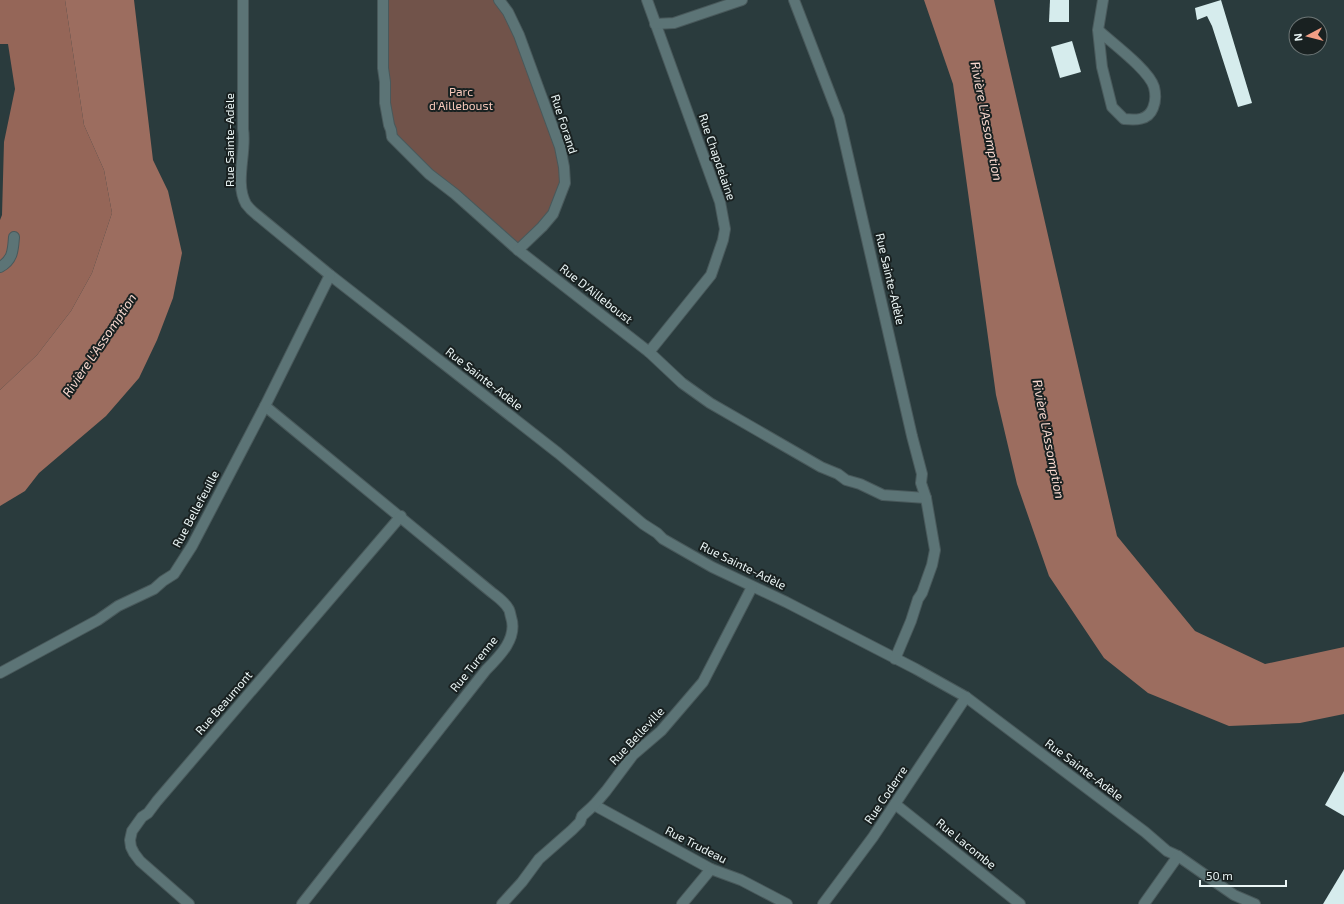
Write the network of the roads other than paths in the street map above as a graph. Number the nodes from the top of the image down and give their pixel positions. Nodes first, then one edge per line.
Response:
1 (243, 0) edge
2 (383, 0) edge
3 (499, 0) edge
4 (647, 0) edge
5 (742, 0) edge
6 (794, 0) edge
7 (1103, 0) edge
8 (655, 24) junction
9 (1098, 30) junction
10 (14, 237) dead end
11 (518, 250) junction
12 (0, 267) edge
13 (330, 275) junction
14 (649, 352) junction
15 (265, 406) junction
16 (926, 498) junction
17 (401, 516) junction
18 (752, 587) junction
19 (895, 659) junction
20 (0, 673) edge
21 (966, 697) junction
22 (895, 804) junction
23 (594, 806) junction
24 (1178, 856) junction
25 (711, 869) junction
26 (189, 904) edge
27 (302, 904) edge
28 (502, 904) edge
29 (682, 904) edge
30 (787, 904) edge
31 (823, 904) edge
32 (1020, 904) edge
33 (1144, 904) edge
34 (1255, 904) edge

1 - 13 street, Rue Sainte-Adèle
2 - 11 street, Rue D'Ailleboust
3 - 11 street, Rue Forand
4 - 8 street, Rue Chapdelaine
5 - 8 street
6 - 16 street, Rue Sainte-Adèle
7 - 9 street
8 - 14 street, Rue Chapdelaine
9 - 9 street
10 - 12 street
11 - 14 street, Rue D'Ailleboust
13 - 15 street, Rue Bellefeuille
13 - 18 street, Rue Sainte-Adèle
14 - 16 street, Rue D'Ailleboust
15 - 17 street, Rue Turenne
15 - 20 street, Rue Bellefeuille
16 - 19 street, Rue Sainte-Adèle
17 - 26 street, Rue Beaumont
17 - 27 street, Rue Turenne
18 - 19 street, Rue Sainte-Adèle
18 - 23 street, Rue Belleville
19 - 21 street, Rue Sainte-Adèle
21 - 22 street, Rue Coderre
21 - 24 street, Rue Sainte-Adèle
22 - 31 street, Rue Coderre
22 - 32 street, Rue Lacombe
23 - 25 street, Rue Trudeau
23 - 28 street, Rue Belleville
24 - 33 street
24 - 34 street, Rue Sainte-Adèle
25 - 29 street
25 - 30 street, Rue Trudeau

